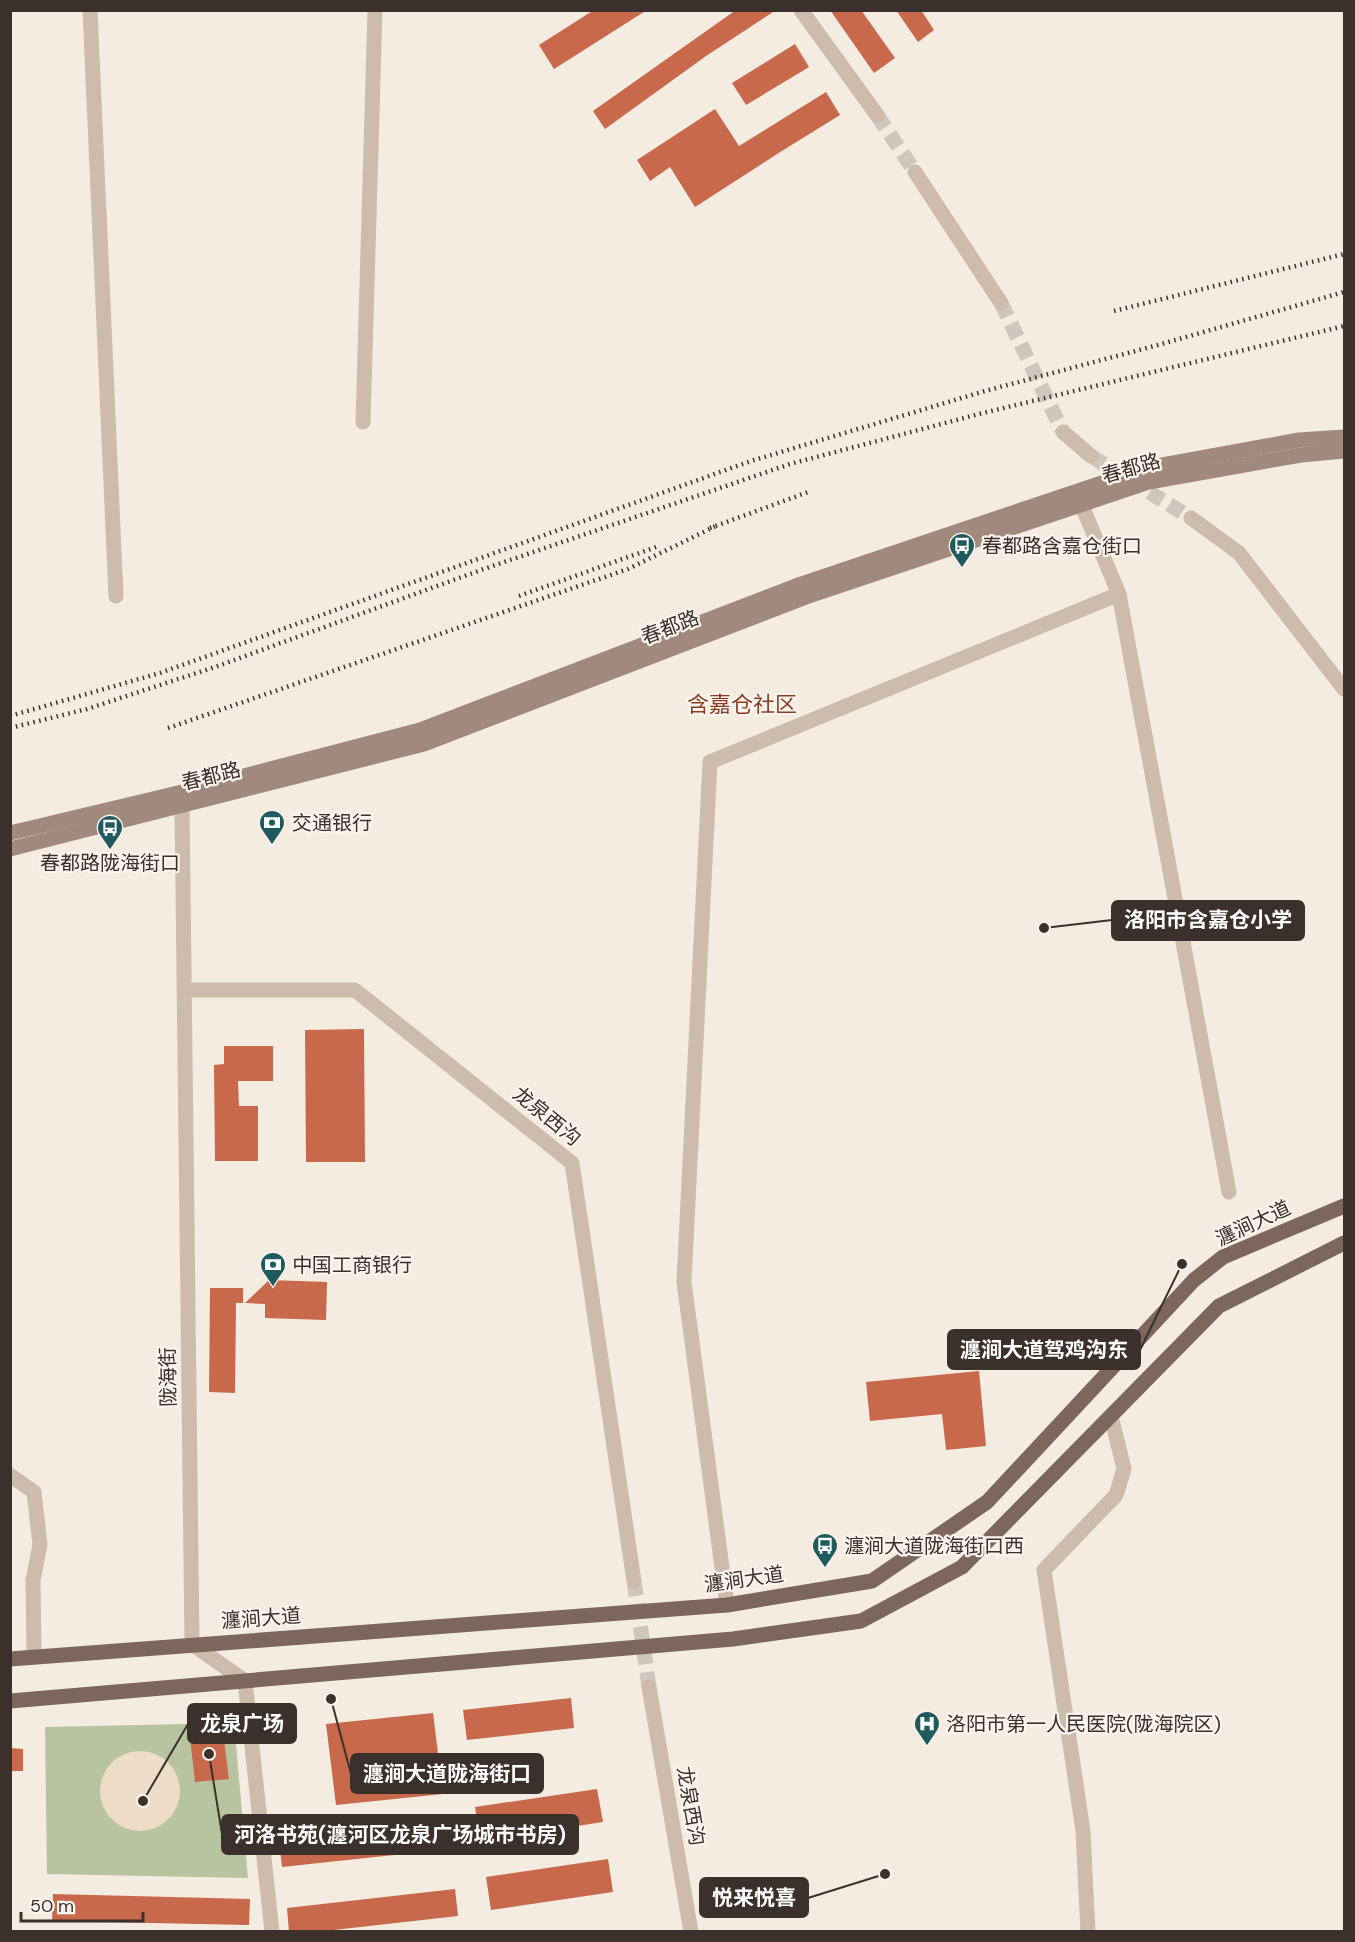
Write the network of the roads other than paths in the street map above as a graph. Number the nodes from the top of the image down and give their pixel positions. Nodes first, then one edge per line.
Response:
1 (90, 10) edge
2 (375, 10) edge
3 (801, 10) edge
4 (878, 116) tunnel mouth
5 (915, 172) tunnel mouth
6 (1001, 303) tunnel mouth
7 (363, 422) dead end
8 (1064, 432) tunnel mouth
9 (1344, 437) edge
10 (1344, 451) edge
11 (1091, 456) tunnel mouth
12 (1078, 498) junction
13 (1191, 518) tunnel mouth
14 (1119, 594) junction
15 (116, 596) dead end
16 (1344, 689) edge
17 (180, 799) junction
18 (10, 833) edge
19 (10, 849) edge
20 (184, 990) junction
21 (1229, 1192) dead end
22 (1344, 1206) edge
23 (1344, 1243) edge
24 (1111, 1416) junction
25 (10, 1475) edge
26 (634, 1581) tunnel mouth
27 (727, 1605) junction
28 (192, 1644) junction
29 (34, 1657) junction
30 (10, 1659) edge
31 (245, 1681) junction
32 (649, 1687) tunnel mouth
33 (10, 1701) edge
34 (272, 1932) edge
35 (691, 1932) edge
36 (1088, 1932) edge

1 - 15 street
2 - 7 street
3 - 4 street
5 - 6 street
8 - 11 street
9 - 12 main road, 春都路
10 - 12 main road, 春都路
12 - 14 street
12 - 17 main road, 春都路
13 - 16 street
14 - 21 street
14 - 27 street
17 - 18 main road, 春都路
17 - 19 main road, 春都路
17 - 20 street, 陇海街
20 - 26 street, 龙泉西沟
20 - 28 street, 陇海街
22 - 27 main road, 瀍涧大道
23 - 24 main road
24 - 31 main road
24 - 36 street
25 - 29 street
27 - 28 main road, 瀍涧大道
28 - 29 main road, 瀍涧大道
28 - 31 street
29 - 30 main road, 瀍涧大道
31 - 33 main road
31 - 34 street
32 - 35 street, 龙泉西沟

